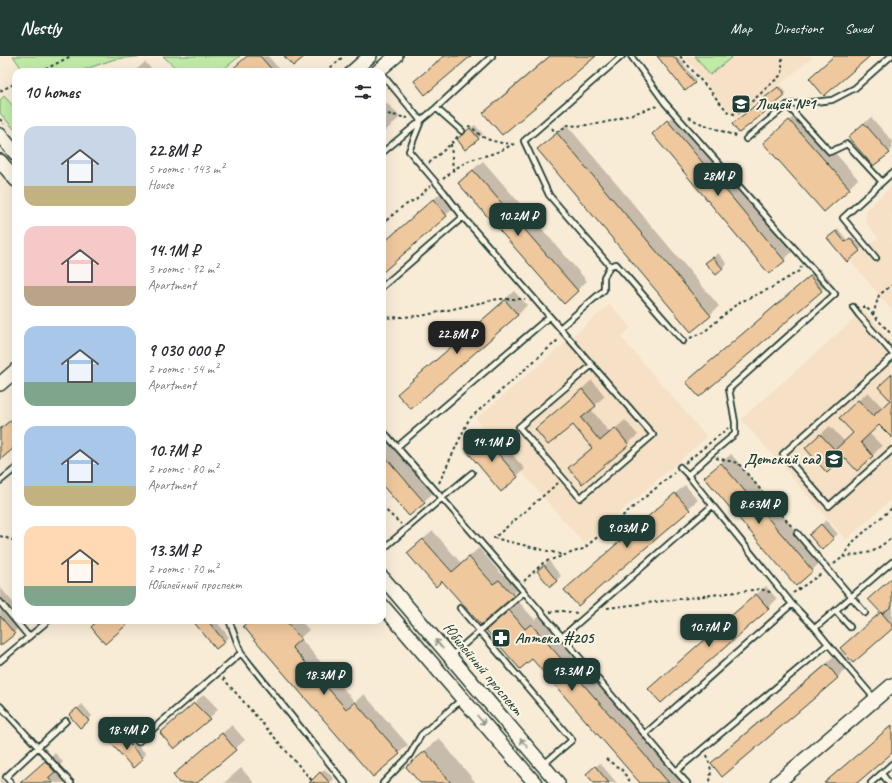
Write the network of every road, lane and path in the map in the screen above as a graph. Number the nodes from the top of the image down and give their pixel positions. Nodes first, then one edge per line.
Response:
1 (71, 56) edge
2 (344, 56) edge
3 (370, 56) edge
4 (396, 56) edge
5 (492, 56) edge
6 (622, 56) edge
7 (631, 56) edge
8 (680, 56) edge
9 (781, 56) edge
10 (891, 56) edge
11 (48, 68) edge
12 (330, 68) edge
13 (356, 68) edge
14 (384, 68) edge
15 (386, 79) edge
16 (12, 85) edge
17 (0, 91) edge
18 (665, 103) junction
19 (787, 105) junction
20 (436, 108) junction
21 (386, 113) edge
22 (684, 114) dead end
23 (421, 121) junction
24 (546, 122) junction
25 (462, 131) dead end
26 (0, 135) edge
27 (482, 137) dead end
28 (746, 139) joint
29 (524, 141) junction
30 (514, 144) junction
31 (12, 149) edge
32 (386, 150) edge
33 (0, 161) edge
34 (423, 168) junction
35 (453, 171) junction
36 (892, 172) edge
37 (12, 175) edge
38 (882, 182) junction
39 (436, 183) junction
40 (463, 217) junction
41 (386, 221) edge
42 (876, 258) dead end
43 (805, 261) junction
44 (610, 266) junction
45 (386, 284) edge
46 (892, 285) edge
47 (534, 299) junction
48 (853, 307) dead end
49 (873, 315) dead end
50 (549, 317) junction
51 (386, 318) edge
52 (560, 328) junction
53 (887, 329) dead end
54 (892, 330) edge
55 (565, 334) junction
56 (683, 341) joint
57 (892, 352) edge
58 (892, 357) edge
59 (592, 365) junction
60 (12, 374) edge
61 (0, 384) edge
62 (735, 422) junction
63 (386, 435) edge
64 (397, 447) junction
65 (892, 450) edge
66 (711, 454) junction
67 (680, 467) junction
68 (12, 471) edge
69 (472, 472) dead end
70 (688, 475) junction
71 (563, 478) junction
72 (0, 481) edge
73 (435, 490) junction
74 (442, 498) junction
75 (712, 506) junction
76 (892, 508) edge
77 (386, 511) edge
78 (407, 528) junction
79 (797, 533) joint
80 (0, 536) edge
81 (892, 538) edge
82 (12, 540) edge
83 (386, 546) edge
84 (565, 555) junction
85 (843, 557) junction
86 (892, 562) edge
87 (827, 569) junction
88 (386, 582) edge
89 (518, 587) junction
90 (524, 592) junction
91 (787, 597) junction
92 (852, 597) junction
93 (0, 602) edge
94 (792, 604) junction
95 (460, 608) dead end
96 (386, 610) edge
97 (593, 610) junction
98 (836, 611) junction
99 (541, 612) junction
100 (866, 613) dead end
101 (12, 616) edge
102 (19, 624) edge
103 (45, 624) edge
104 (230, 624) edge
105 (850, 627) dead end
106 (815, 628) junction
107 (480, 632) junction
108 (30, 637) junction
109 (562, 637) junction
110 (828, 644) junction
111 (241, 653) junction
112 (0, 661) edge
113 (451, 669) junction
114 (219, 673) junction
115 (891, 688) edge
116 (462, 699) junction
117 (875, 699) junction
118 (0, 706) edge
119 (66, 721) dead end
120 (645, 734) junction
121 (138, 742) dead end
122 (38, 747) junction
123 (705, 747) junction
124 (606, 759) dead end
125 (892, 764) edge
126 (543, 765) junction
127 (676, 771) junction
128 (882, 774) junction
129 (11, 783) edge
130 (71, 783) edge
131 (314, 783) edge
132 (345, 783) edge
133 (383, 783) edge
134 (535, 783) edge
135 (558, 783) edge
136 (631, 783) edge
137 (687, 783) edge
138 (710, 783) edge
139 (777, 783) edge
140 (871, 783) edge
141 (889, 783) edge

1 - 11 path
2 - 12 path
3 - 13 main road
4 - 14 main road
5 - 20 lane
6 - 24 lane
7 - 18 lane
8 - 9 path
10 - 19 lane
15 - 23 lane
16 - 17 path
18 - 24 path
18 - 43 lane
19 - 28 lane
19 - 38 lane
20 - 23 lane
20 - 25 lane
21 - 23 path
22 - 28 path
23 - 32 lane
23 - 34 lane
24 - 29 lane
26 - 31 main road
27 - 30 path
29 - 30 path
29 - 44 lane
30 - 35 path
33 - 37 main road
34 - 35 path
34 - 39 lane
35 - 39 path
36 - 38 lane
38 - 42 lane
39 - 40 lane
39 - 41 path
40 - 45 lane
40 - 47 lane
43 - 56 path
43 - 62 lane
44 - 52 lane
44 - 56 lane
46 - 49 path
47 - 50 lane
47 - 51 path
48 - 57 lane
50 - 52 lane
50 - 64 lane
52 - 55 lane
53 - 54 path
55 - 59 lane
55 - 73 path
58 - 65 lane
59 - 71 lane
59 - 71 lane
60 - 61 main road
62 - 66 lane
62 - 67 path
63 - 64 lane
64 - 73 lane
66 - 70 lane
66 - 79 path
67 - 70 lane
67 - 84 path
68 - 72 lane
69 - 74 lane
70 - 75 lane
71 - 84 path
73 - 74 lane
74 - 78 lane
74 - 89 lane
75 - 91 lane
75 - 97 lane
76 - 85 path
77 - 78 path
78 - 83 lane
79 - 87 lane
80 - 82 path
81 - 85 path
84 - 89 path
85 - 87 path
86 - 92 lane
87 - 91 path
87 - 92 lane
113 -> 88 main road, Юбилейный проспект
89 - 90 lane
90 - 99 lane
90 - 107 lane
91 - 94 lane
91 - 97 path
92 - 98 lane
92 - 100 lane
93 - 101 lane
94 - 106 lane
94 - 120 lane
95 - 107 lane
96 - 113 main road, Юбилейный проспект
97 - 99 path
97 - 109 lane
98 - 105 lane
98 - 106 lane
99 - 109 lane
102 - 108 lane
103 - 108 lane
104 - 111 lane
106 - 110 lane
107 - 113 lane
107 - 126 lane
108 - 112 lane
109 - 120 lane
110 - 117 lane
110 - 123 lane
111 - 114 lane
111 - 132 lane
113 - 116 main road, Юбилейный проспект
126 -> 113 main road, Юбилейный проспект
114 - 121 lane
114 - 131 path
115 - 117 main road
116 - 133 lane
116 -> 134 main road, Юбилейный проспект
117 - 139 main road
118 - 122 lane
119 - 122 lane
120 - 127 lane
122 - 129 lane
122 - 130 lane
123 - 127 lane
123 - 138 path
124 - 136 path
125 - 128 lane
126 - 135 main road, Юбилейный проспект
127 - 137 lane
128 - 140 lane
128 - 141 lane

